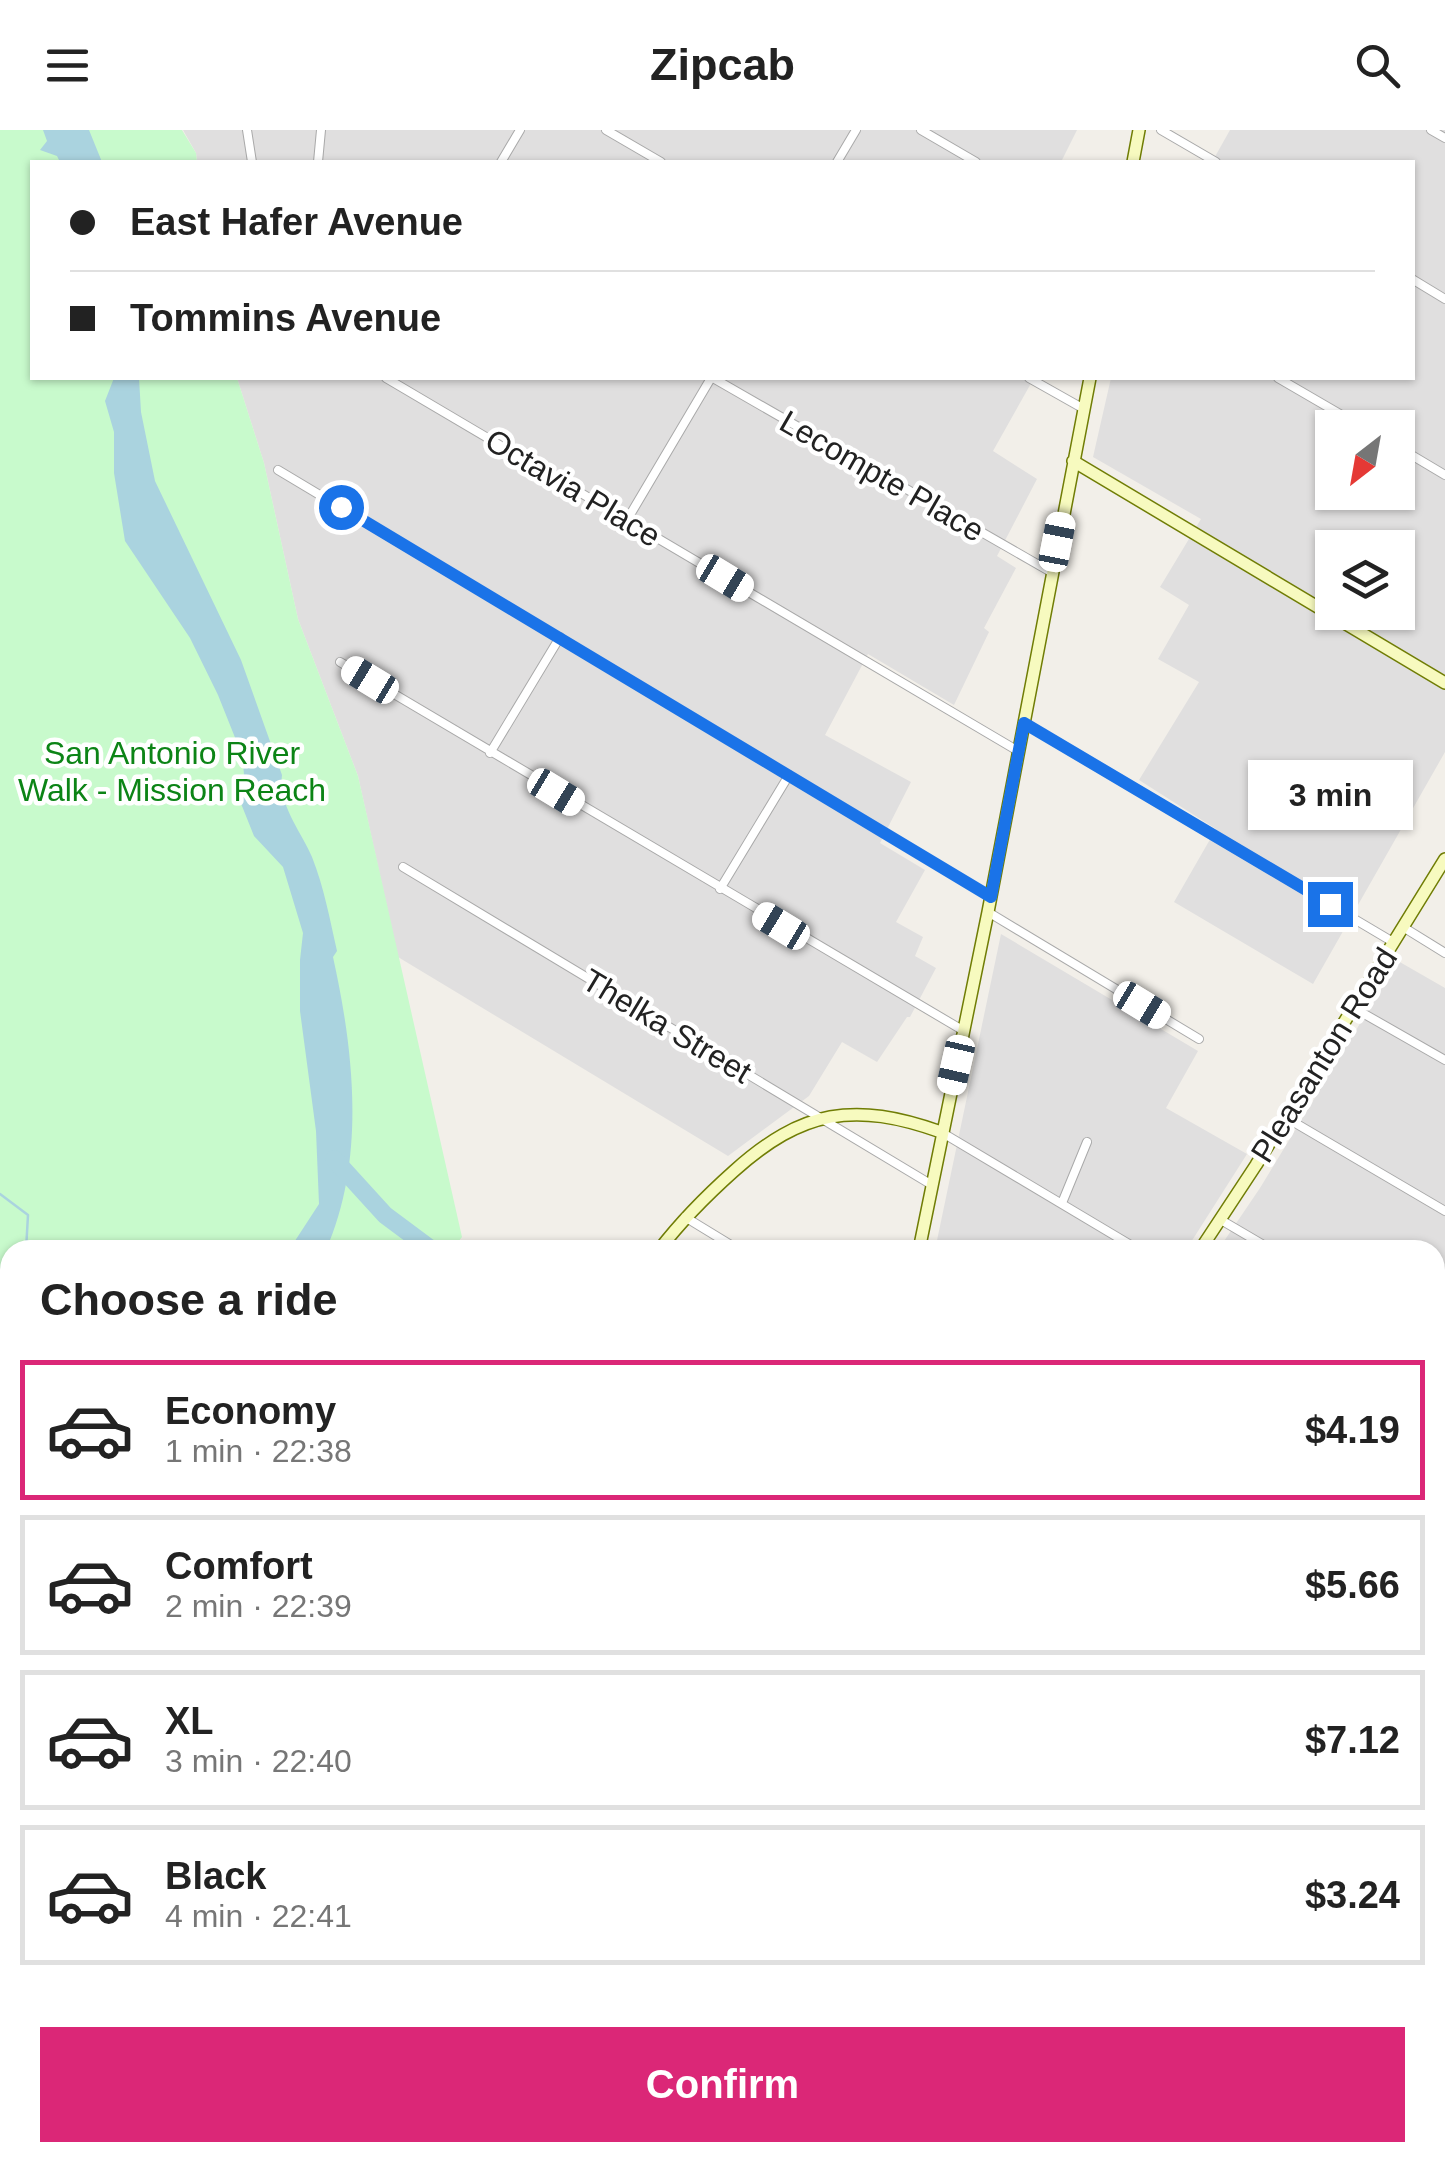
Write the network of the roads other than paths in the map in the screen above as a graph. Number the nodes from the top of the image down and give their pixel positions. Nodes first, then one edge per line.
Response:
1 (247, 130) edge
2 (321, 130) edge
3 (520, 130) edge
4 (606, 130) edge
5 (856, 130) edge
6 (921, 130) edge
7 (1139, 130) edge
8 (1160, 130) edge
9 (1432, 130) edge
10 (1445, 138) edge
11 (252, 160) edge
12 (318, 160) edge
13 (502, 160) edge
14 (658, 160) edge
15 (838, 160) edge
16 (973, 160) edge
17 (1132, 160) edge
18 (1212, 160) edge
19 (1415, 282) edge
20 (1445, 299) edge
21 (389, 380) edge
22 (711, 380) edge
23 (715, 380) edge
24 (1033, 380) edge
25 (1090, 380) edge
26 (1281, 380) edge
27 (1084, 409) junction
28 (1333, 410) edge
29 (1415, 458) edge
30 (1074, 461) junction
31 (278, 470) dead end
32 (1445, 475) edge
33 (628, 520) junction
34 (1051, 572) junction
35 (560, 638) junction
36 (340, 662) dead end
37 (1445, 683) edge
38 (1024, 723) junction
39 (1018, 751) junction
40 (490, 752) junction
41 (789, 776) junction
42 (1445, 859) edge
43 (403, 867) dead end
44 (720, 888) junction
45 (991, 897) junction
46 (988, 912) junction
47 (1404, 927) junction
48 (1393, 942) junction
49 (1445, 952) edge
50 (1352, 1007) junction
51 (964, 1032) junction
52 (1199, 1039) dead end
53 (1445, 1060) edge
54 (1286, 1116) junction
55 (820, 1118) junction
56 (942, 1132) junction
57 (1087, 1142) dead end
58 (932, 1185) junction
59 (1062, 1203) junction
60 (1445, 1211) edge
61 (684, 1217) junction
62 (1221, 1220) junction
63 (667, 1240) edge
64 (722, 1240) edge
65 (920, 1240) edge
66 (1123, 1240) edge
67 (1207, 1240) edge
68 (1255, 1240) edge

1 - 11 street
2 - 12 street
3 - 13 street
4 - 14 street
5 - 15 street
6 - 16 street
7 - 17 main road
8 - 18 street
9 - 10 street
19 - 20 street
21 - 33 street, Octavia Place
22 - 33 street
23 - 34 street, Lecompte Place
24 - 27 street
25 - 27 main road
26 - 28 street
27 - 30 main road
29 - 32 street
30 - 34 main road
30 - 37 main road
31 - 35 street
33 - 39 street, Octavia Place
34 - 38 main road
35 - 40 street
35 - 41 street
36 - 40 street
38 - 39 main road
38 - 48 street
39 - 45 main road
40 - 44 street
41 - 44 street
41 - 45 street
42 - 47 main road, Pleasanton Road
43 - 55 street, Thelka Street
44 - 51 street
45 - 46 main road
46 - 51 main road
46 - 52 street
47 - 48 main road, Pleasanton Road
47 - 49 street
48 - 50 main road, Pleasanton Road
50 - 53 street
50 - 54 main road, Pleasanton Road
51 - 56 main road
54 - 60 street
54 - 62 main road, Pleasanton Road
55 - 56 main road
55 - 58 street, Thelka Street
55 - 61 main road
56 - 58 main road
56 - 59 street
57 - 59 street
58 - 65 main road
59 - 66 street
61 - 63 main road
61 - 64 street
62 - 67 main road, Pleasanton Road
62 - 68 street

